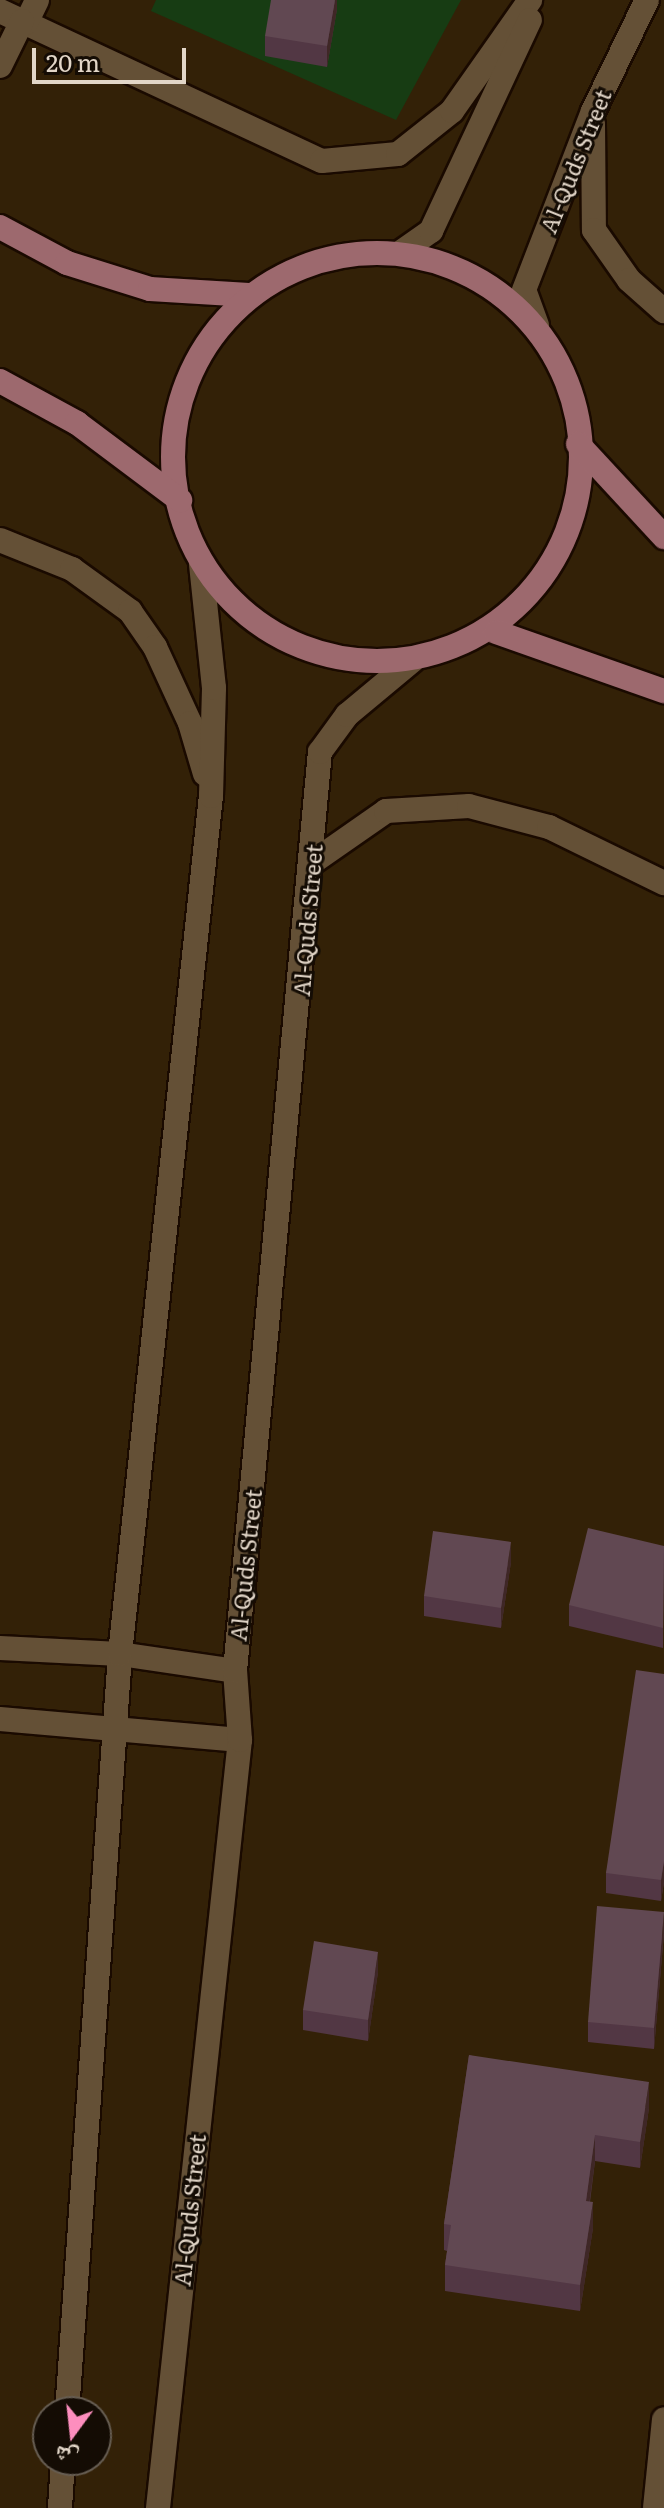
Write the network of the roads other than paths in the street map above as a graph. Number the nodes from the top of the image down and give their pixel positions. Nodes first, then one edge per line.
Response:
1 (37, 0) edge
2 (530, 0) edge
3 (539, 0) edge
4 (647, 0) edge
5 (16, 18) edge
6 (0, 66) edge
7 (593, 111) junction
8 (0, 227) edge
9 (401, 252) junction
10 (249, 295) junction
11 (664, 311) edge
12 (537, 325) junction
13 (0, 381) edge
14 (578, 444) junction
15 (180, 500) junction
16 (664, 537) edge
17 (0, 540) edge
18 (201, 564) junction
19 (496, 632) junction
20 (413, 660) junction
21 (664, 691) edge
22 (211, 796) junction
23 (313, 862) junction
24 (664, 883) edge
25 (0, 1648) edge
26 (120, 1654) junction
27 (235, 1671) junction
28 (0, 1719) edge
29 (118, 1729) junction
30 (240, 1740) junction
31 (68, 2396) edge
32 (664, 2419) edge
33 (62, 2476) edge
34 (60, 2508) edge
35 (158, 2508) edge
36 (655, 2508) edge

1 - 5 street
2 - 5 street
3 - 9 street
4 - 7 street, Al-Quds Street
5 - 6 street
7 - 11 street
7 - 12 street, Al-Quds Street
8 - 10 main road
9 - 10 main road
9 - 12 main road
10 - 15 main road
12 - 14 main road
13 - 15 main road
14 - 16 main road
14 - 19 main road
15 - 18 main road
17 - 22 street
18 - 20 main road
18 - 22 street
19 - 20 main road
19 - 21 main road
20 - 23 street, Al-Quds Street
22 - 26 street
23 - 24 street
23 - 27 street, Al-Quds Street
25 - 26 street
26 - 27 street
26 - 29 street
27 - 30 street, Al-Quds Street
28 - 29 street
29 - 30 street
29 - 31 street
30 - 35 street, Al-Quds Street
32 - 36 street
33 - 34 street

